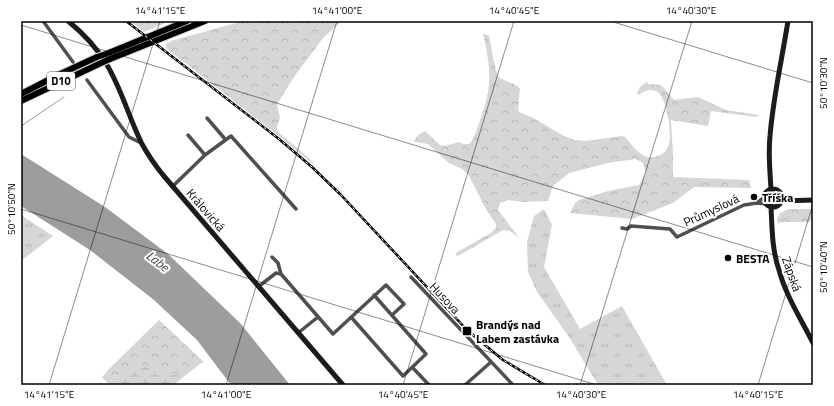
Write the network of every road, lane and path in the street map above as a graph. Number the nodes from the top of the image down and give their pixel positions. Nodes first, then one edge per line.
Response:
1 (42, 21) edge
2 (68, 21) edge
3 (187, 21) edge
4 (204, 21) edge
5 (788, 21) edge
6 (99, 60) junction
7 (74, 62) dead end
8 (87, 80) dead end
9 (21, 94) edge
10 (21, 101) edge
11 (207, 118) dead end
12 (188, 135) dead end
13 (225, 139) junction
14 (142, 143) junction
15 (205, 155) junction
16 (172, 187) junction
17 (771, 189) junction
18 (764, 197) junction
19 (813, 200) edge
20 (781, 201) junction
21 (757, 203) junction
22 (769, 205) junction
23 (296, 209) dead end
24 (622, 228) dead end
25 (272, 257) dead end
26 (281, 274) junction
27 (411, 277) dead end
28 (258, 287) junction
29 (374, 295) junction
30 (392, 315) junction
31 (318, 316) junction
32 (351, 318) junction
33 (298, 333) junction
34 (813, 342) edge
35 (490, 362) junction
36 (413, 368) junction
37 (343, 385) edge
38 (429, 385) edge
39 (465, 385) edge
40 (513, 385) edge

1 - 7 street
2 - 14 main road, Královická
3 - 6 highway, D10, bridge
4 - 6 highway, D10, bridge
5 - 17 main road
6 - 9 highway, D10
6 - 10 highway, D10
8 - 14 street, Královická
11 - 13 street
12 - 15 street
13 - 15 street
13 - 23 street
14 - 16 main road, Královická
15 - 16 street
16 - 28 main road, Královická
17 - 18 main road
17 - 20 main road
18 - 21 street
18 - 22 main road
19 - 20 main road
20 - 22 main road
21 - 22 street, Průmyslová
21 - 24 street, Průmyslová
22 - 34 main road, Zápská
25 - 26 street
26 - 28 street
26 - 31 street
27 - 35 street, Husova
28 - 33 main road, Královická
29 - 30 street
29 - 30 street
29 - 32 street
30 - 36 street
31 - 32 street
31 - 33 street
32 - 36 street
33 - 37 main road, Královická
35 - 39 street
35 - 40 street, Husova
36 - 38 street

